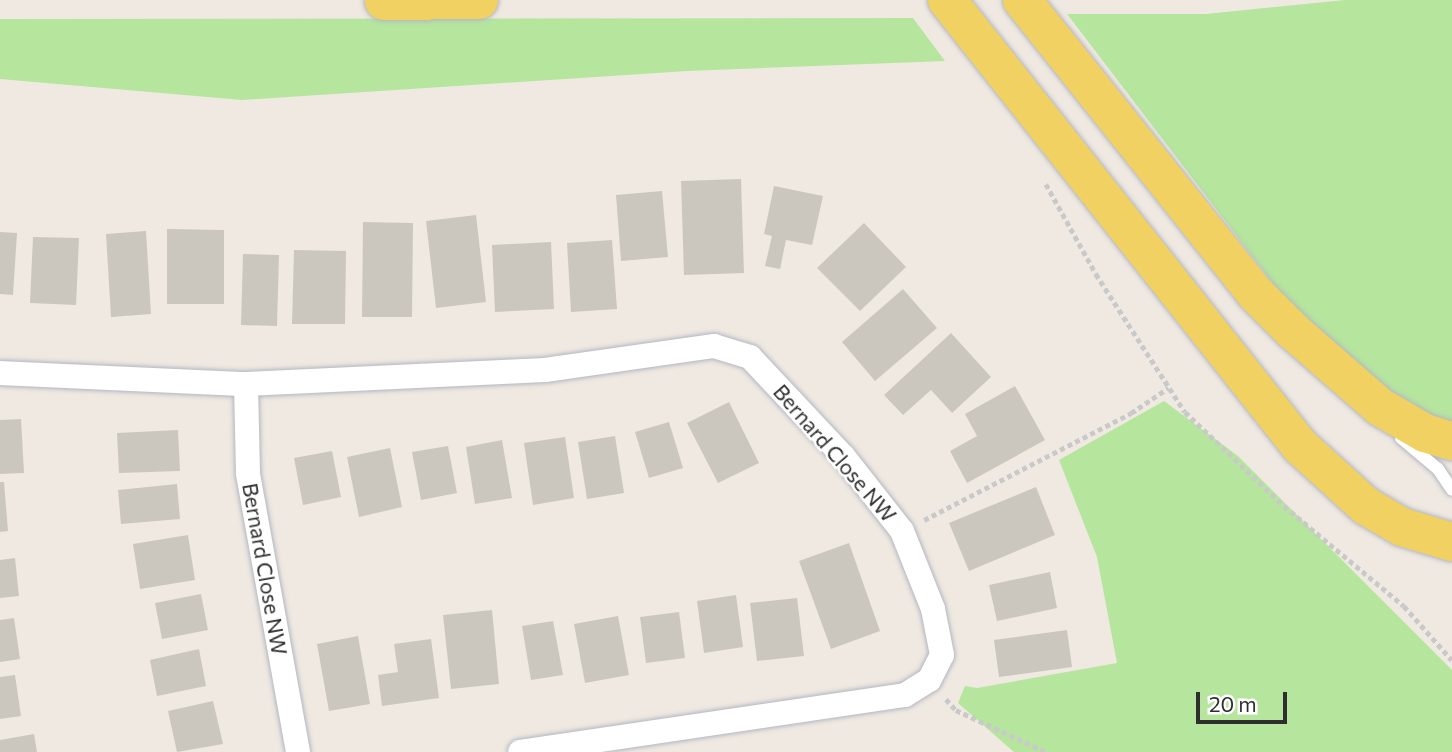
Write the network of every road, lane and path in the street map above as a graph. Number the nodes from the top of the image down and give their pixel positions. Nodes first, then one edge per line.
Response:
1 (381, 0) edge
2 (479, 0) edge
3 (947, 0) edge
4 (1022, 0) edge
5 (1041, 176) dead end
6 (0, 373) edge
7 (246, 384) junction
8 (1168, 388) junction
9 (1380, 407) junction
10 (1452, 442) edge
11 (1452, 490) edge
12 (902, 531) junction
13 (1452, 542) edge
14 (1452, 660) edge
15 (929, 680) junction
16 (298, 752) edge
17 (520, 752) edge
18 (1046, 752) edge

1 - 2 main road
3 - 13 main road
4 - 9 main road
5 - 8 path
6 - 7 street, Bernard Close NW
7 - 12 street, Bernard Close NW
7 - 16 street, Bernard Close NW
8 - 12 path
8 - 14 path
9 - 10 main road
9 - 11 lane
12 - 15 street, Bernard Close NW
15 - 17 street
15 - 18 path

